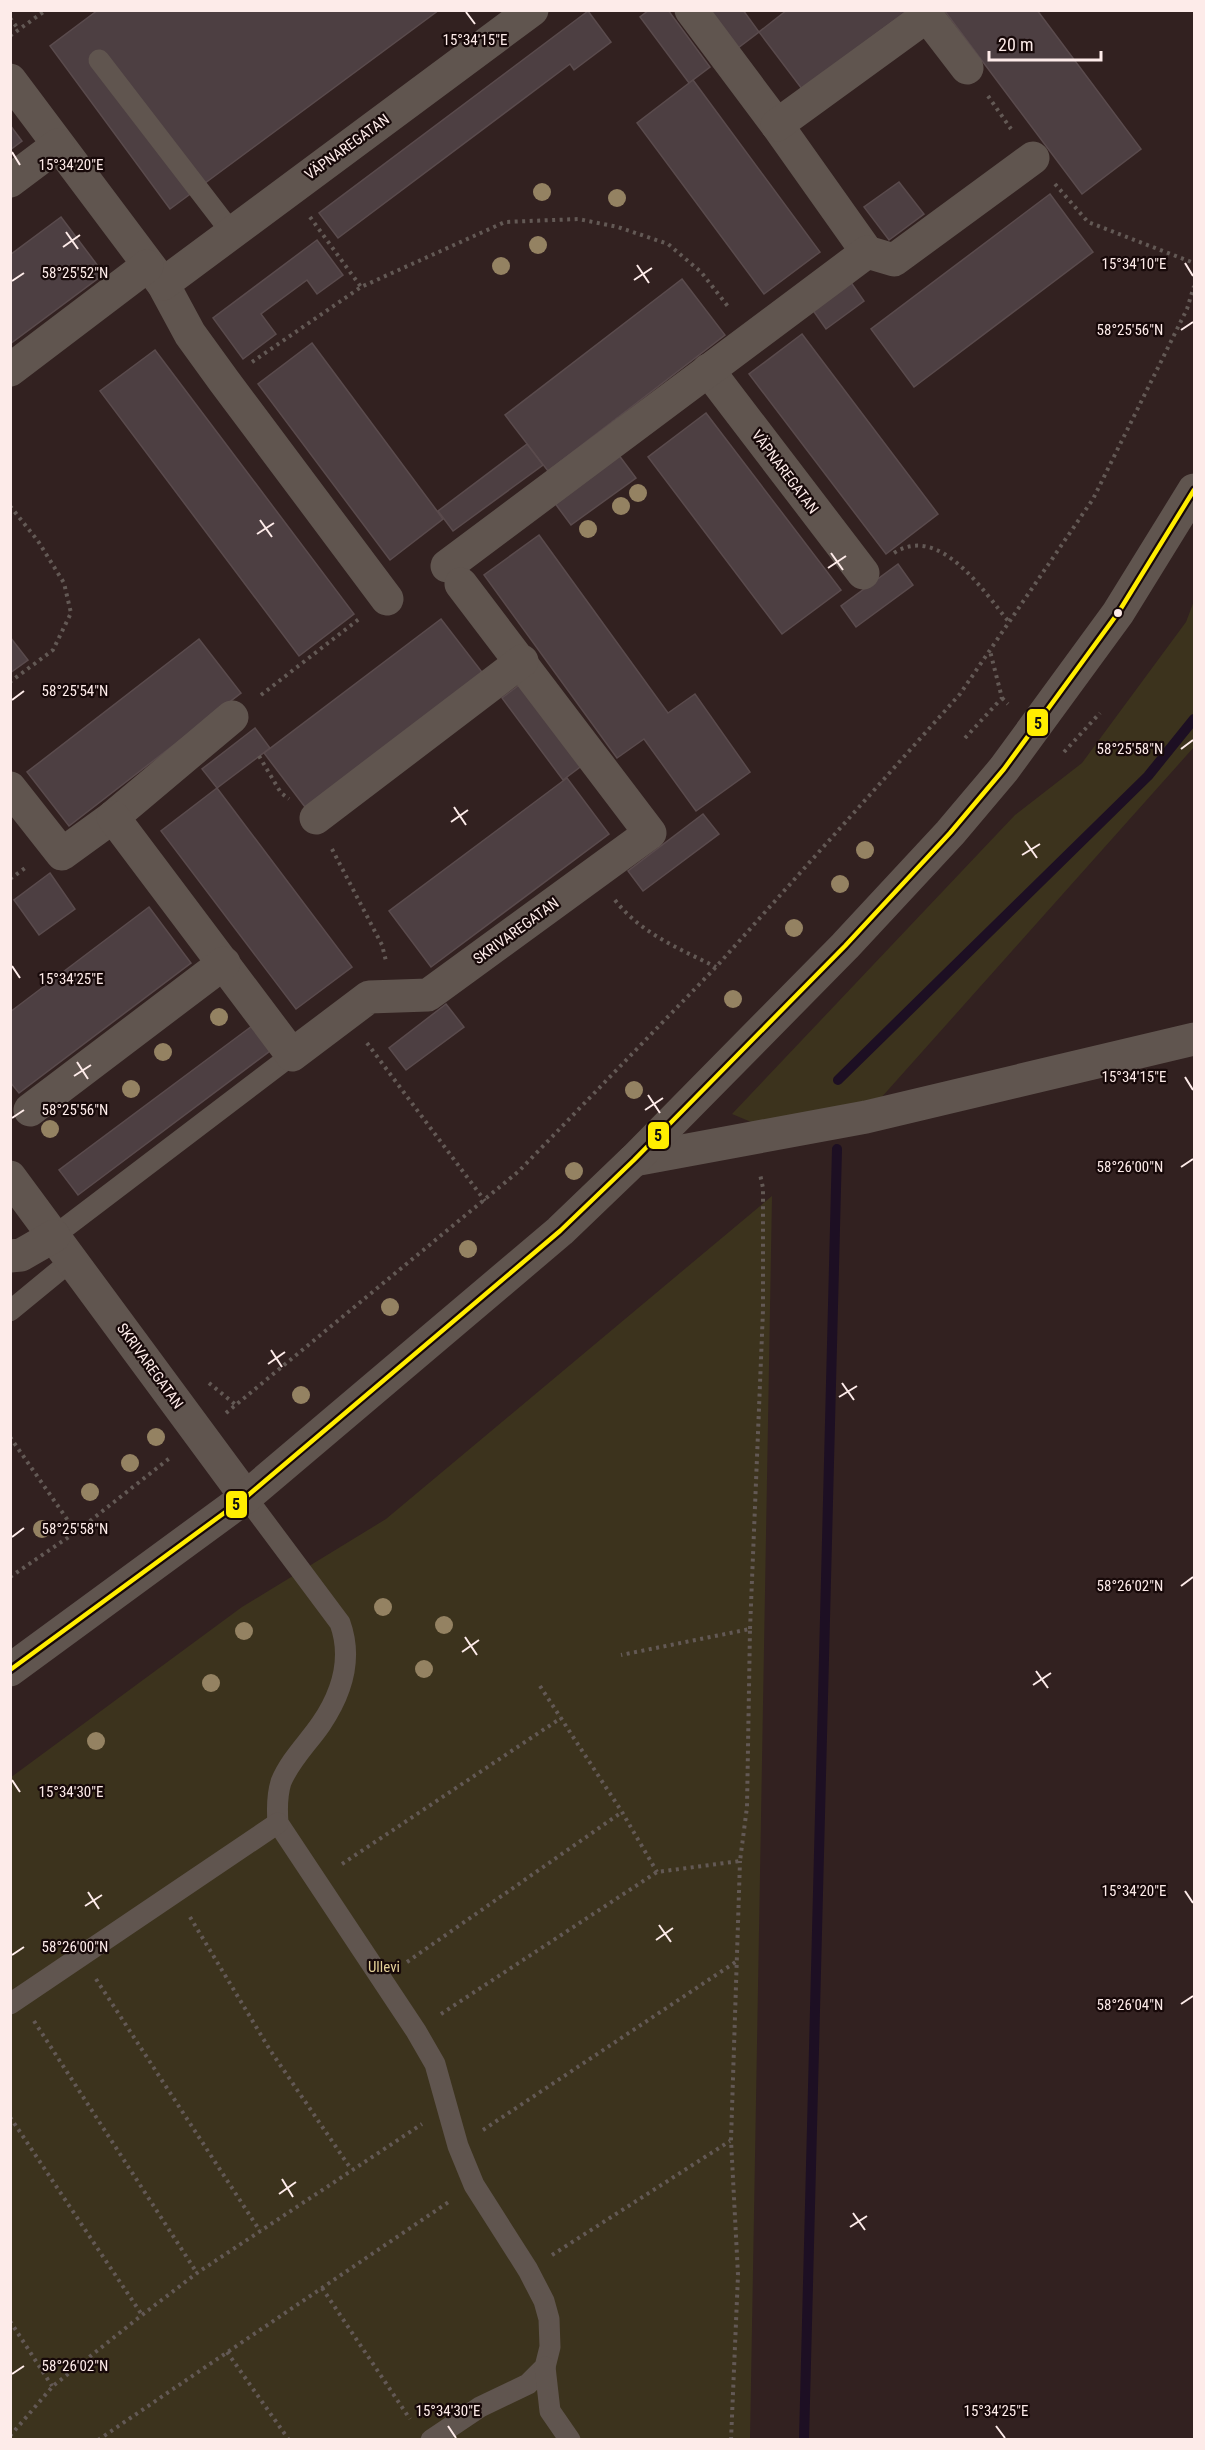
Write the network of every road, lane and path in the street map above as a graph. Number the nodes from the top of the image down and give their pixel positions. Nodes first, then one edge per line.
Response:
1 (46, 10) edge
2 (532, 10) edge
3 (691, 10) edge
4 (10, 18) edge
5 (19, 30) junction
6 (10, 36) edge
7 (99, 60) dead end
8 (967, 68) joint
9 (10, 80) edge
10 (777, 125) junction
11 (58, 145) junction
12 (1033, 158) junction
13 (10, 181) edge
14 (289, 190) junction
15 (232, 233) junction
16 (867, 252) junction
17 (1194, 263) edge
18 (155, 275) junction
19 (1194, 286) edge
20 (361, 287) junction
21 (751, 338) junction
22 (10, 370) edge
23 (708, 370) junction
24 (224, 381) junction
25 (1194, 490) edge
26 (10, 506) edge
27 (863, 573) joint
28 (387, 599) joint
29 (1009, 623) junction
30 (990, 651) junction
31 (522, 661) junction
32 (10, 682) edge
33 (232, 717) joint
34 (965, 738) dead end
35 (259, 756) dead end
36 (10, 788) edge
37 (113, 817) junction
38 (315, 818) junction
39 (594, 874) junction
40 (224, 963) junction
41 (716, 967) junction
42 (395, 996) junction
43 (345, 1014) junction
44 (1194, 1039) edge
45 (292, 1055) junction
46 (30, 1110) dead end
47 (753, 1138) junction
48 (634, 1160) junction
49 (10, 1177) edge
50 (486, 1201) junction
51 (63, 1248) junction
52 (10, 1256) edge
53 (10, 1311) edge
54 (200, 1434) junction
55 (10, 1437) edge
56 (246, 1497) junction
57 (76, 1532) junction
58 (10, 1576) edge
59 (750, 1629) junction
60 (621, 1655) dead end
61 (10, 1670) edge
62 (540, 1686) dead end
63 (561, 1718) junction
64 (622, 1812) junction
65 (278, 1823) junction
66 (740, 1861) junction
67 (657, 1872) junction
68 (315, 1882) junction
69 (175, 1892) junction
70 (81, 1956) junction
71 (737, 1961) junction
72 (381, 1979) junction
73 (15, 2001) edge
74 (416, 2031) junction
75 (446, 2101) junction
76 (10, 2117) edge
77 (731, 2140) junction
78 (458, 2146) junction
79 (351, 2169) junction
80 (474, 2185) junction
81 (260, 2231) junction
82 (528, 2270) junction
83 (197, 2273) junction
84 (322, 2288) junction
85 (142, 2315) junction
86 (10, 2321) edge
87 (227, 2352) junction
88 (545, 2367) junction
89 (52, 2386) junction
90 (411, 2421) dead end
91 (10, 2436) edge
92 (98, 2439) edge
93 (290, 2439) edge
94 (431, 2439) edge
95 (570, 2439) edge
96 (731, 2439) edge

1 - 5 path
2 - 14 street, VÄPNAREGATAN
3 - 10 street
4 - 5 path
5 - 6 path
7 - 15 lane
8 - 10 street
8 - 12 path
9 - 11 street
10 - 16 street
11 - 13 street
11 - 18 street
12 - 16 street
12 - 17 path
14 - 15 street, VÄPNAREGATAN
14 - 20 path
15 - 18 street, VÄPNAREGATAN
16 - 21 street
18 - 22 street, VÄPNAREGATAN
18 - 24 street
19 - 29 path
20 - 21 path
20 - 24 path
21 - 23 street
23 - 27 street, VÄPNAREGATAN
23 - 31 street, SKRIVAREGATAN
24 - 28 street
25 - 48 street
26 - 32 path
27 - 29 path
28 - 33 path
29 - 30 path
30 - 34 path
30 - 41 path
31 - 38 street
31 - 39 street, SKRIVAREGATAN
33 - 37 street
35 - 38 path
36 - 37 street
37 - 40 street
38 - 42 path
39 - 41 path
39 - 42 street, SKRIVAREGATAN
40 - 45 street
40 - 46 street
41 - 50 path
42 - 43 street, SKRIVAREGATAN
43 - 45 street, SKRIVAREGATAN
43 - 50 path
44 - 47 street
45 - 51 lane
47 - 48 street
47 - 59 path
48 - 56 street
49 - 51 street, SKRIVAREGATAN
50 - 54 path
51 - 52 street
51 - 53 lane
51 - 54 street, SKRIVAREGATAN
54 - 56 street, SKRIVAREGATAN
54 - 57 path
55 - 57 path
56 - 61 street
56 - 65 lane
57 - 58 path
59 - 60 path
59 - 66 path
62 - 63 path
63 - 64 path
63 - 68 path
64 - 67 path
64 - 72 path
65 - 68 lane
65 - 69 lane
66 - 67 path
66 - 71 path
67 - 74 path
68 - 72 lane
69 - 70 lane
69 - 79 path
70 - 73 lane
70 - 81 path
71 - 77 path
71 - 78 path
72 - 74 lane
73 - 83 path
74 - 75 lane
75 - 78 lane
75 - 79 path
76 - 85 path
77 - 82 path
77 - 96 path
78 - 80 lane
79 - 81 path
80 - 82 lane
80 - 84 path
81 - 83 path
82 - 88 lane
83 - 85 path
84 - 87 path
84 - 90 path
85 - 89 path
86 - 89 path
87 - 92 path
87 - 93 path
88 - 94 lane
88 - 95 lane
89 - 91 path

